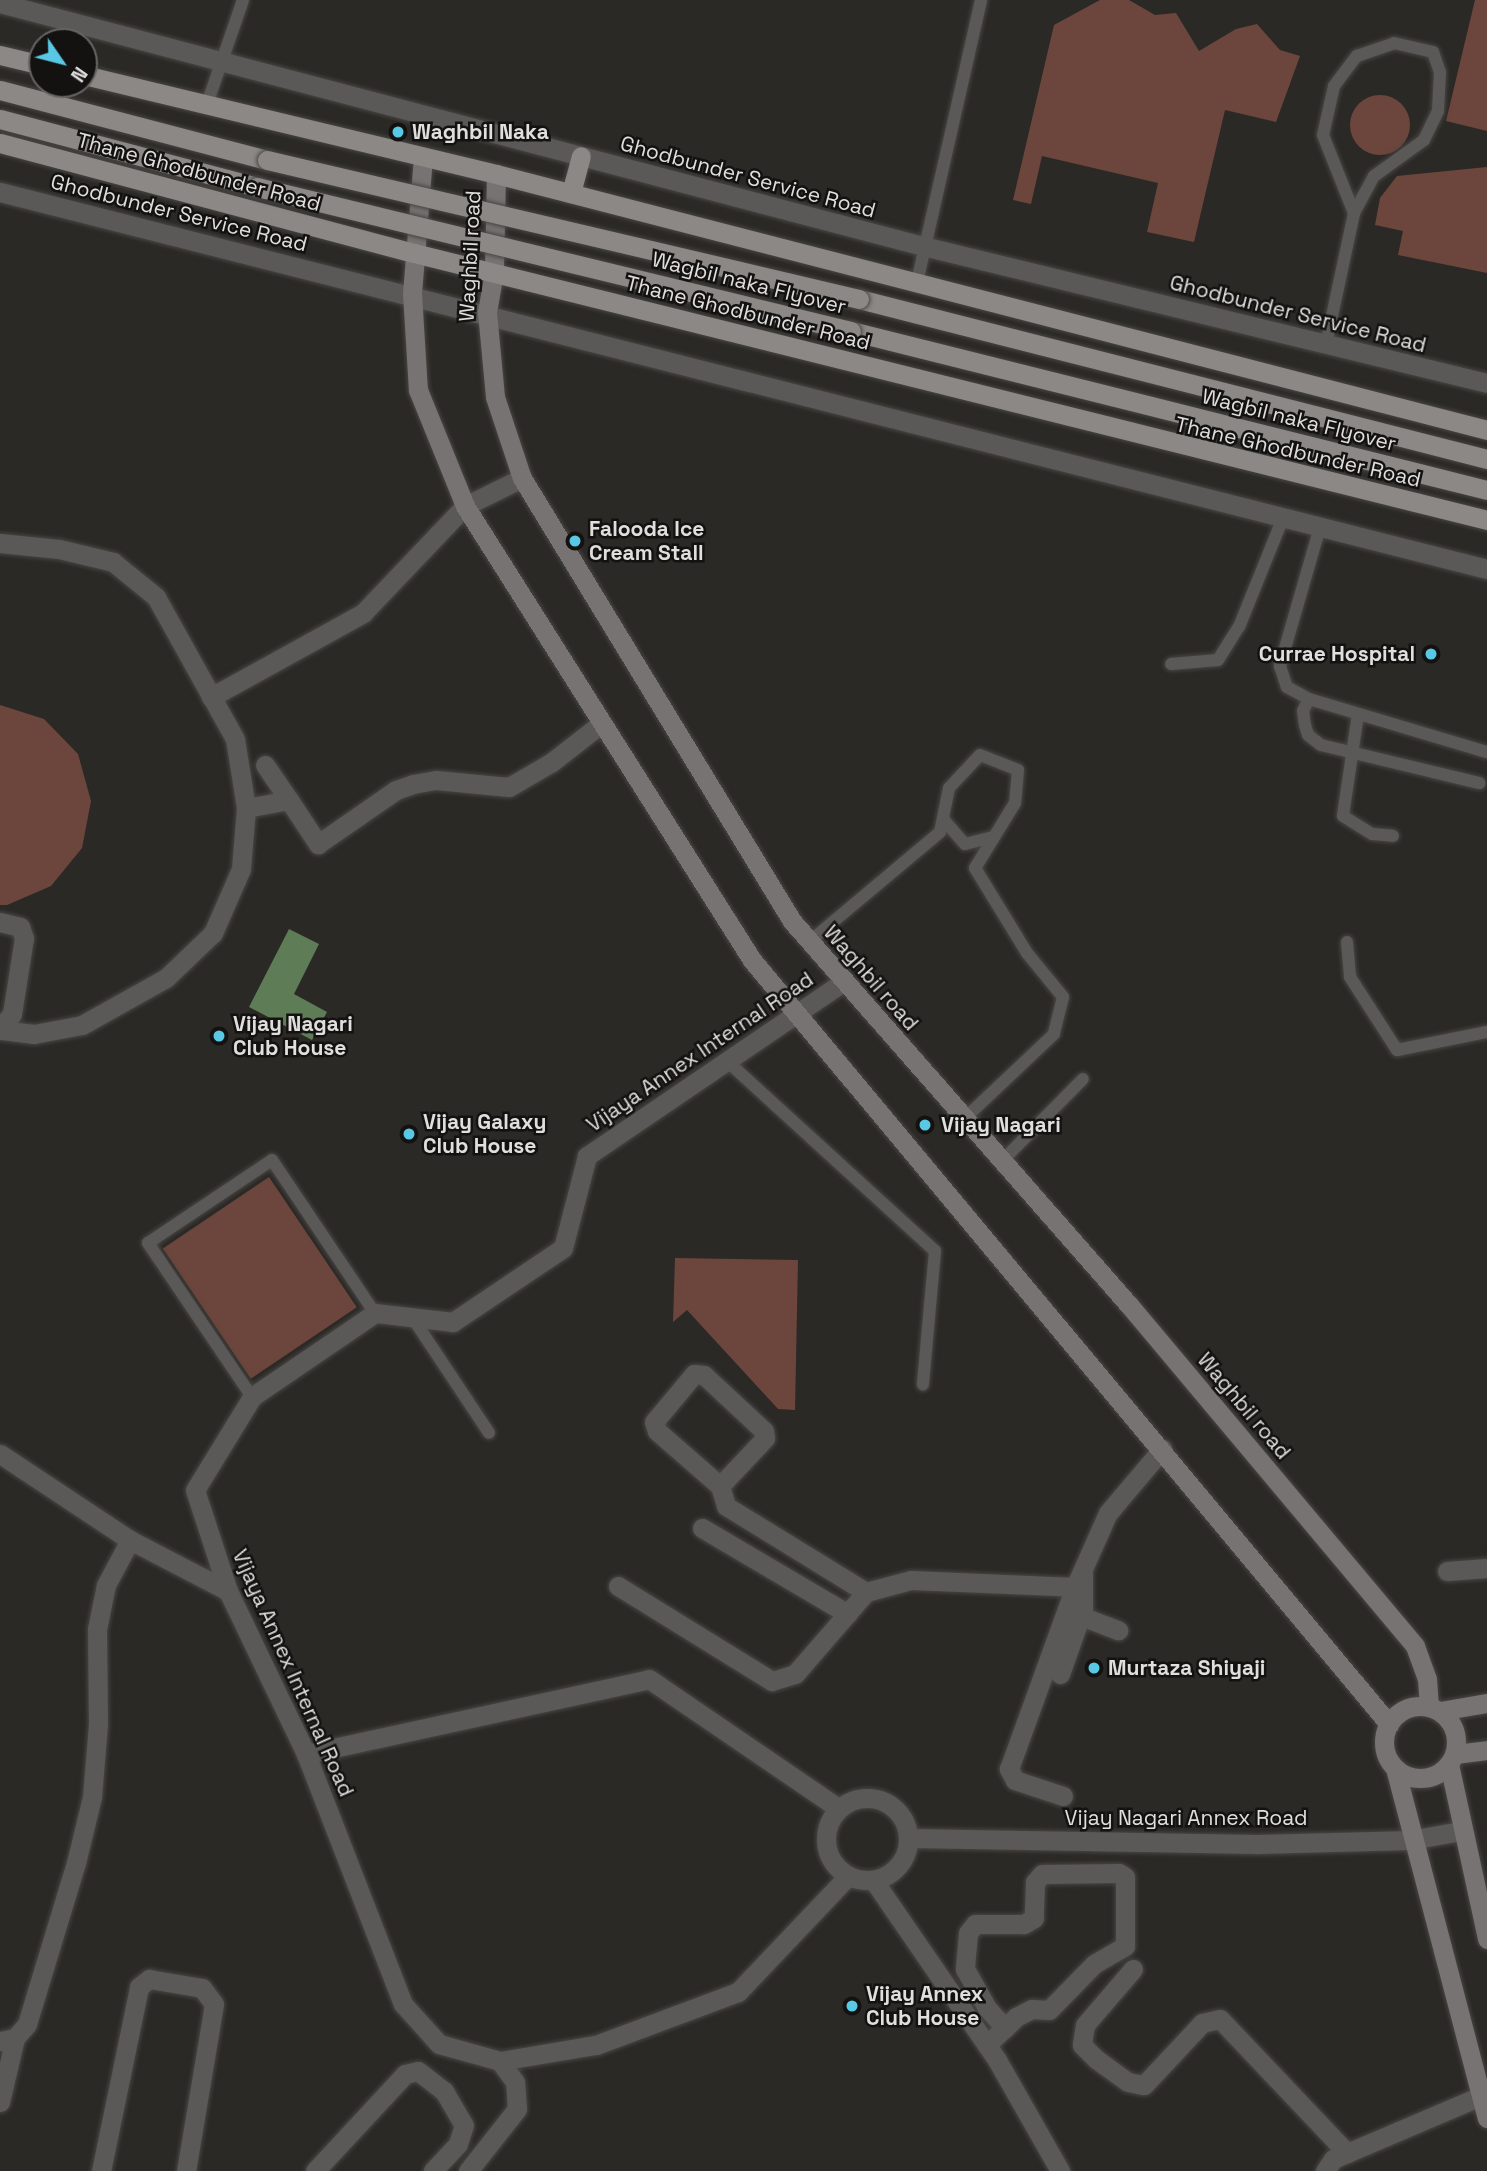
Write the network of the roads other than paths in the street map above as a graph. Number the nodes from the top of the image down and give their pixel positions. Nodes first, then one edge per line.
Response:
1 (243, 0) edge
2 (981, 0) edge
3 (0, 3) edge
4 (0, 55) edge
5 (28, 62) edge
6 (221, 63) junction
7 (98, 78) edge
8 (0, 90) edge
9 (207, 104) junction
10 (0, 119) edge
11 (0, 143) edge
12 (581, 156) junction
13 (423, 157) junction
14 (496, 174) junction
15 (0, 192) edge
16 (571, 193) junction
17 (1354, 213) junction
18 (923, 246) junction
19 (414, 253) junction
20 (494, 271) junction
21 (916, 282) junction
22 (412, 293) junction
23 (487, 312) junction
24 (1326, 344) junction
25 (1487, 383) edge
26 (1487, 430) edge
27 (1487, 459) edge
28 (522, 478) junction
29 (1487, 490) edge
30 (465, 506) junction
31 (1283, 518) junction
32 (1487, 520) edge
33 (1320, 527) junction
34 (0, 543) edge
35 (1487, 569) edge
36 (1171, 664) dead end
37 (211, 697) junction
38 (1309, 699) junction
39 (1358, 714) junction
40 (602, 723) junction
41 (1487, 751) edge
42 (1350, 752) junction
43 (265, 765) dead end
44 (1479, 783) dead end
45 (289, 800) junction
46 (246, 808) junction
47 (943, 819) junction
48 (1393, 836) dead end
49 (993, 837) junction
50 (0, 922) edge
51 (809, 942) junction
52 (1347, 942) dead end
53 (843, 982) junction
54 (798, 1015) junction
55 (0, 1029) edge
56 (1487, 1032) edge
57 (728, 1062) junction
58 (1083, 1079) dead end
59 (964, 1119) junction
60 (1002, 1161) junction
61 (375, 1313) junction
62 (412, 1317) junction
63 (923, 1384) dead end
64 (252, 1397) junction
65 (489, 1433) dead end
66 (1162, 1449) junction
67 (0, 1454) edge
68 (720, 1486) junction
69 (702, 1528) dead end
70 (130, 1540) junction
71 (1487, 1568) edge
72 (1447, 1571) dead end
73 (1079, 1579) junction
74 (618, 1586) dead end
75 (228, 1591) junction
76 (866, 1592) junction
77 (848, 1614) junction
78 (1081, 1616) junction
79 (1118, 1630) dead end
80 (1060, 1674) dead end
81 (1487, 1703) edge
82 (1434, 1709) junction
83 (1389, 1724) junction
84 (1487, 1750) edge
85 (306, 1754) junction
86 (1452, 1759) junction
87 (1395, 1768) junction
88 (1063, 1796) dead end
89 (838, 1808) junction
90 (1461, 1830) junction
91 (910, 1838) junction
92 (1411, 1840) junction
93 (847, 1877) junction
94 (874, 1881) junction
95 (1487, 1939) edge
96 (1133, 1969) dead end
97 (1005, 2028) junction
98 (7, 2039) edge
99 (987, 2045) junction
100 (500, 2061) junction
101 (1483, 2095) junction
102 (0, 2102) edge
103 (1487, 2118) edge
104 (1347, 2153) junction
105 (101, 2171) edge
106 (186, 2171) edge
107 (316, 2171) edge
108 (433, 2171) edge
109 (468, 2171) edge
110 (1059, 2171) edge
111 (1325, 2171) edge

1 - 6 lane
2 - 18 lane
3 - 6 street, Ghodbunder Service Road
4 - 5 main road
6 - 9 lane
6 - 12 street, Ghodbunder Service Road
7 - 9 main road
8 - 27 main road, Wagbil naka Flyover, bridge
9 - 13 main road
10 - 29 main road, Wagbil naka Flyover, bridge
11 - 19 main road, Thane Ghodbunder Road
12 - 16 main road
12 - 18 street, Ghodbunder Service Road
13 - 14 main road
13 - 19 main road
14 - 16 main road
14 - 20 main road, Waghbil road
15 - 22 street, Ghodbunder Service Road
16 - 21 main road
17 - 17 lane
17 - 24 lane
18 - 21 lane
18 - 24 street, Ghodbunder Service Road
19 - 20 main road, Thane Ghodbunder Road
19 - 22 main road
20 - 23 main road, Waghbil road
20 - 32 main road, Thane Ghodbunder Road
21 - 26 main road
22 - 23 street, Ghodbunder Service Road
22 - 30 main road
23 - 28 main road, Waghbil road
23 - 31 street, Ghodbunder Service Road
24 - 25 street, Ghodbunder Service Road
28 - 30 street
28 - 51 main road, Waghbil road
30 - 37 street
30 - 40 main road
31 - 33 street, Ghodbunder Service Road
31 - 36 lane
33 - 35 street, Ghodbunder Service Road
33 - 38 lane
34 - 37 street
37 - 46 street
38 - 39 lane
38 - 42 lane
39 - 41 lane
39 - 42 lane
40 - 45 street
40 - 54 main road
42 - 44 lane
42 - 48 lane
43 - 45 street
45 - 46 street
46 - 55 street
47 - 49 lane
47 - 49 lane
47 - 51 lane
49 - 59 lane
50 - 55 street
51 - 53 main road, Waghbil road
52 - 56 lane
53 - 54 street, Vijaya Annex Internal Road
53 - 59 main road, Waghbil road
54 - 57 street, Vijaya Annex Internal Road
54 - 66 main road
57 - 62 street, Vijaya Annex Internal Road
57 - 63 lane
58 - 60 lane
59 - 60 main road, Waghbil road
60 - 82 main road, Waghbil road
61 - 62 street, Vijaya Annex Internal Road
61 - 64 street, Vijaya Annex Internal Road
61 - 64 lane
62 - 65 lane
64 - 75 street, Vijaya Annex Internal Road
66 - 73 street
66 - 83 main road
67 - 70 street
68 - 68 street
68 - 76 street
69 - 77 street
70 - 75 street
70 - 98 street
71 - 72 street
73 - 76 street
73 - 78 street
73 - 88 street
74 - 77 street
75 - 85 street, Vijaya Annex Internal Road
76 - 77 street
78 - 79 street
78 - 80 street
81 - 82 main road
82 - 83 main road
82 - 86 main road
83 - 87 main road
84 - 86 main road
85 - 89 street
85 - 100 street, Vijaya Annex Internal Road
86 - 87 main road
86 - 90 main road
87 - 92 main road
89 - 91 street
89 - 93 street
90 - 92 street, Vijay Nagari Annex Road
90 - 95 main road
91 - 92 street, Vijay Nagari Annex Road
91 - 94 street
92 - 101 main road
93 - 94 street
93 - 100 street, Vijaya Annex Internal Road
94 - 99 street
96 - 104 street
97 - 97 street
97 - 99 street
98 - 102 street
99 - 110 street
100 - 109 street
101 - 103 main road
101 - 104 street
104 - 111 street
105 - 106 street
107 - 108 street

